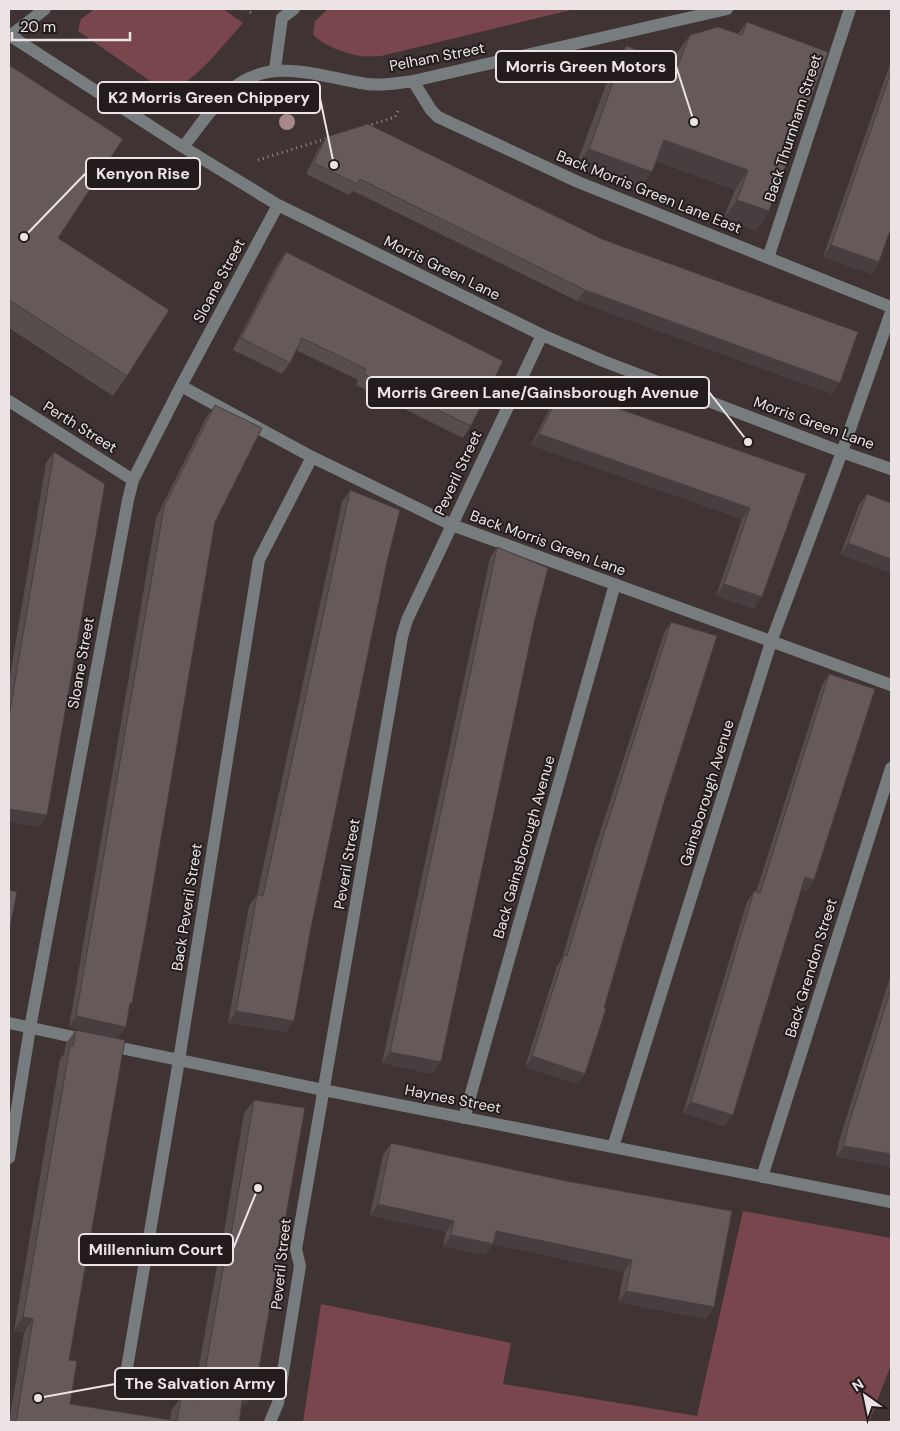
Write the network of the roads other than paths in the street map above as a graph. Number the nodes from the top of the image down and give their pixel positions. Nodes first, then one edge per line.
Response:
1 (45, 9) edge
2 (294, 9) edge
3 (726, 9) edge
4 (850, 9) edge
5 (10, 35) edge
6 (275, 70) junction
7 (413, 81) junction
8 (183, 147) junction
9 (278, 205) junction
10 (768, 258) junction
11 (891, 307) edge
12 (891, 312) edge
13 (542, 335) junction
14 (181, 386) junction
15 (9, 401) edge
16 (842, 452) junction
17 (312, 457) junction
18 (891, 469) edge
19 (133, 480) junction
20 (452, 525) junction
21 (615, 584) junction
22 (771, 642) junction
23 (891, 685) edge
24 (891, 768) edge
25 (9, 1023) edge
26 (30, 1028) junction
27 (179, 1060) junction
28 (324, 1090) junction
29 (464, 1118) junction
30 (613, 1148) junction
31 (9, 1158) edge
32 (762, 1177) junction
33 (891, 1202) edge
34 (126, 1374) dead end
35 (270, 1422) edge

1 - 5 street
2 - 6 street
3 - 7 street, Pelham Street
4 - 10 street, Back Thurnham Street
5 - 8 street, Morris Green Lane
6 - 7 street, Pelham Street
6 - 8 street, Pelham Street
7 - 10 street, Back Morris Green Lane East
8 - 9 street, Morris Green Lane
9 - 13 street, Morris Green Lane
9 - 14 street, Sloane Street
10 - 11 street, Back Morris Green Lane East
12 - 16 street, Gainsborough Avenue
13 - 16 street, Morris Green Lane
13 - 20 street, Peveril Street
14 - 17 street, Back Morris Green Lane
14 - 19 street, Sloane Street
15 - 19 street, Perth Street
16 - 18 street, Morris Green Lane
16 - 22 street, Gainsborough Avenue
17 - 20 street, Back Morris Green Lane
17 - 27 street, Back Peveril Street
19 - 26 street, Sloane Street
20 - 21 street, Back Morris Green Lane
20 - 28 street, Peveril Street
21 - 22 street, Back Morris Green Lane
21 - 29 street, Back Gainsborough Avenue
22 - 23 street, Back Morris Green Lane
22 - 30 street, Gainsborough Avenue
24 - 32 street, Back Grendon Street
25 - 26 street, Haynes Street
26 - 27 street, Haynes Street
26 - 31 street, Sloane Street
27 - 28 street, Haynes Street
27 - 34 street, Back Peveril Street
28 - 29 street, Haynes Street
28 - 35 street, Peveril Street
29 - 30 street, Haynes Street
30 - 32 street, Haynes Street
32 - 33 street, Haynes Street

